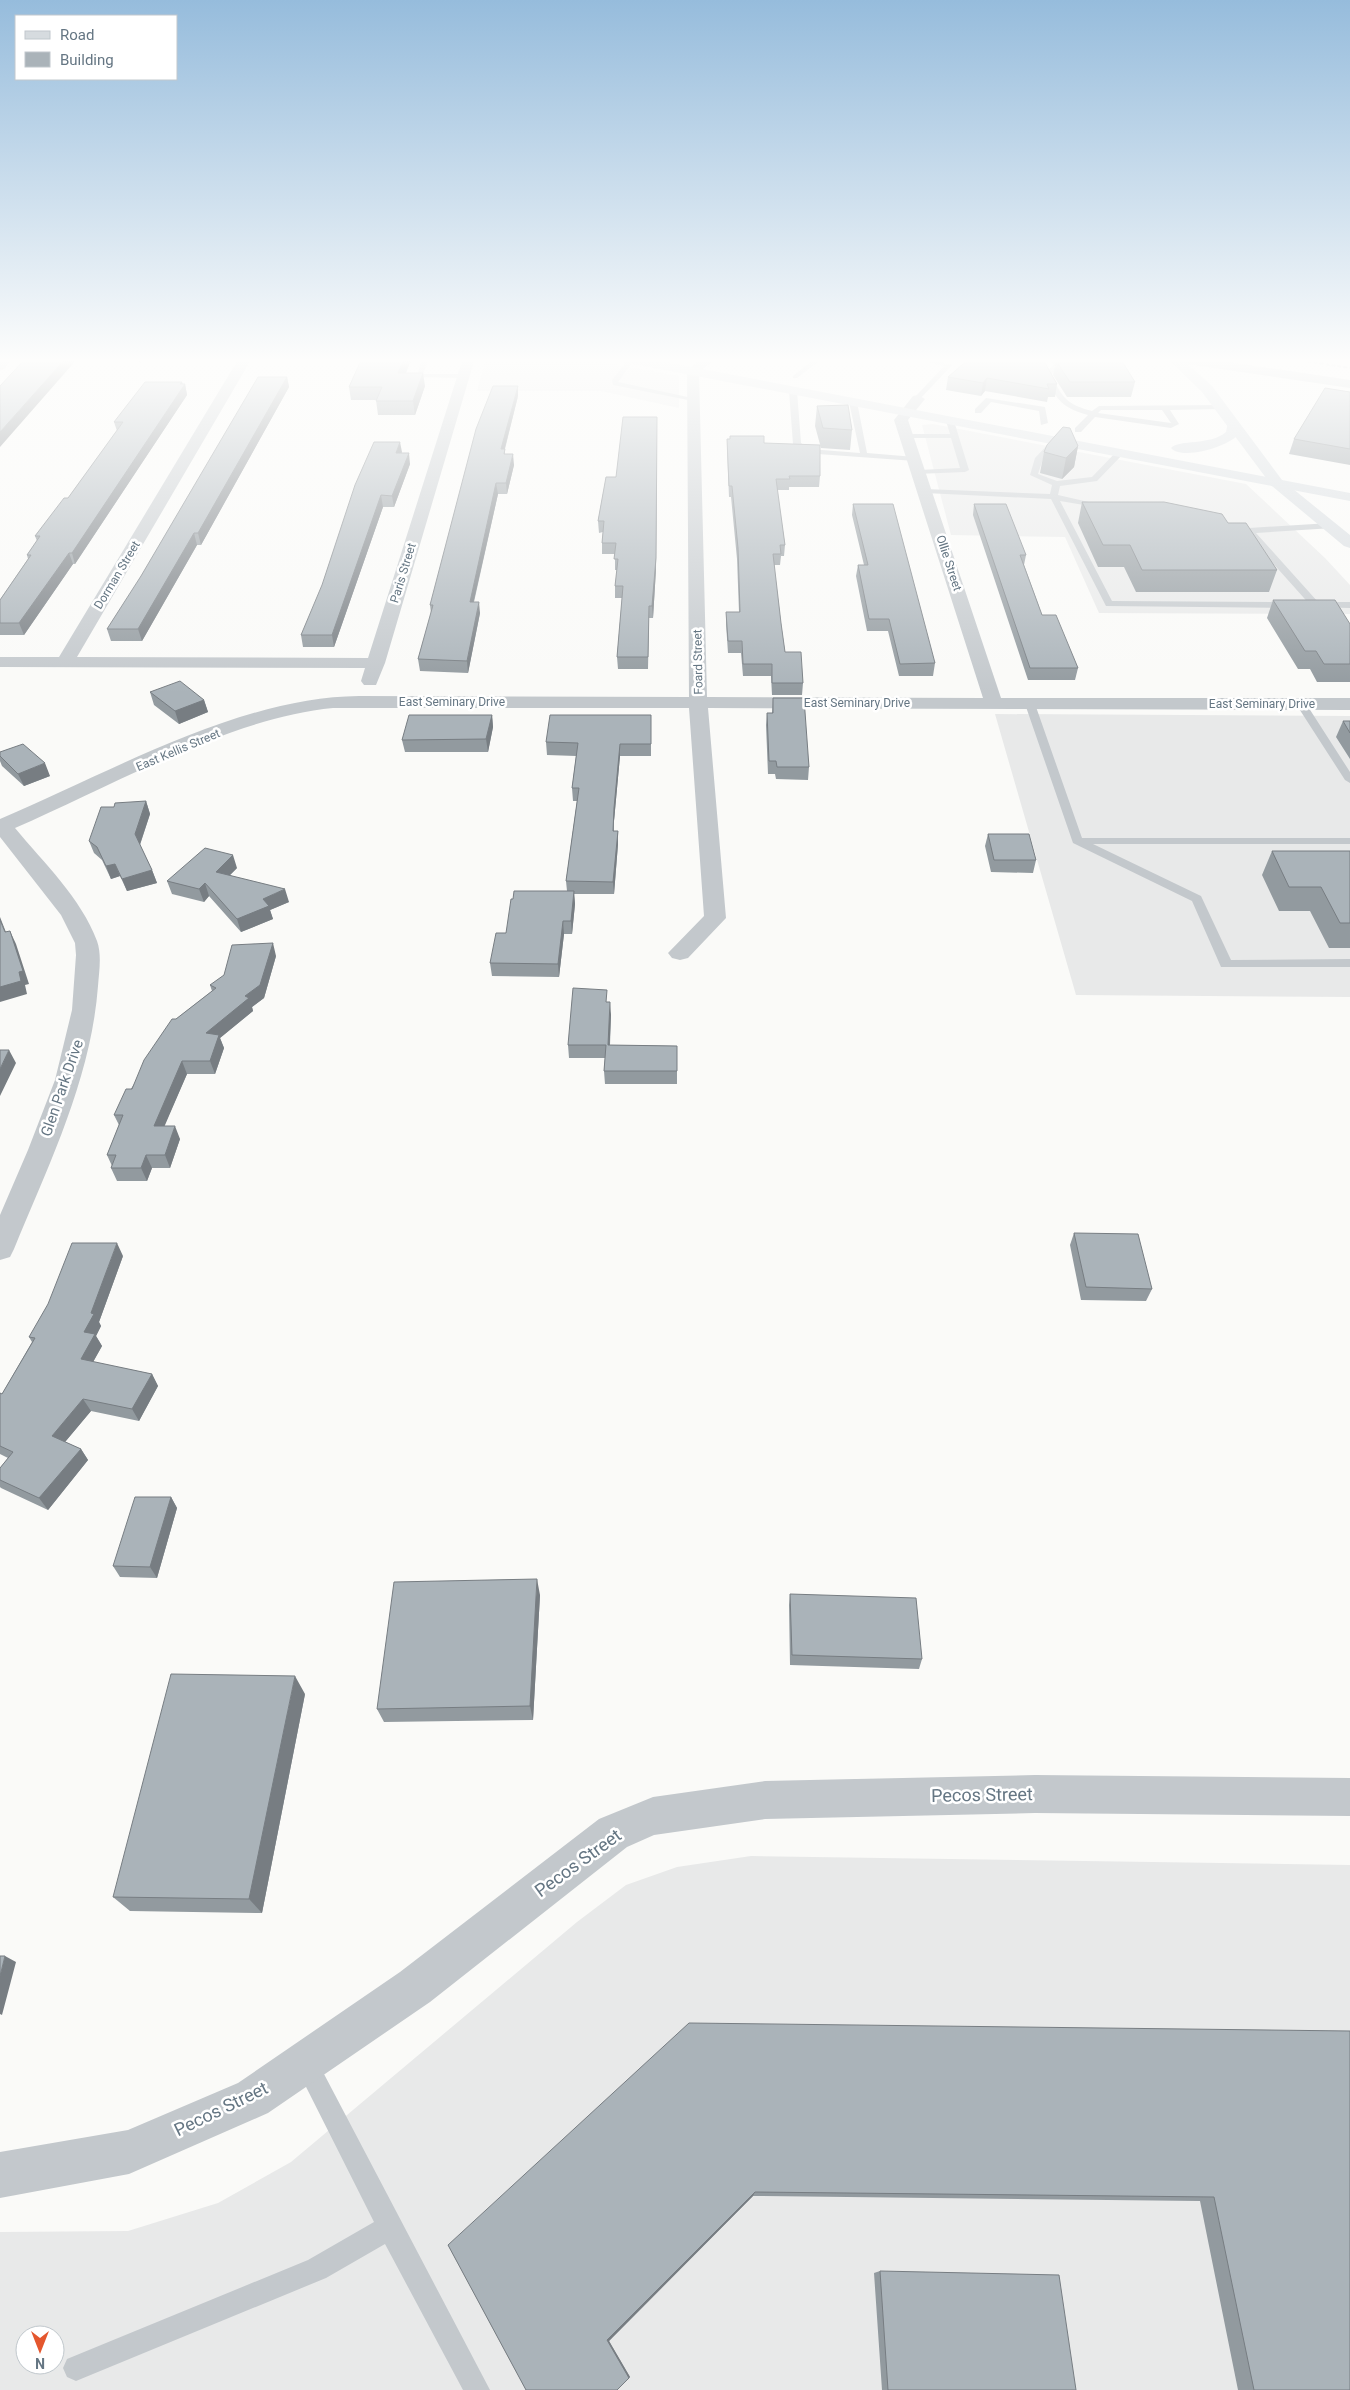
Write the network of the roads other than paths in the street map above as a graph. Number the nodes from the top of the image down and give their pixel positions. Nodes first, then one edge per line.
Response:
1 (179, 470) edge
2 (435, 470) edge
3 (694, 470) edge
4 (918, 470) edge
5 (1035, 470) edge
6 (1103, 470) edge
7 (1207, 470) edge
8 (1268, 470) edge
9 (1277, 483) junction
10 (1056, 484) junction
11 (925, 491) junction
12 (1054, 497) junction
13 (1350, 497) edge
14 (1113, 507) edge
15 (1220, 526) edge
16 (1330, 526) junction
17 (1249, 531) junction
18 (1350, 543) edge
19 (1315, 605) junction
20 (1350, 605) edge
21 (0, 662) edge
22 (65, 662) junction
23 (376, 663) junction
24 (364, 702) junction
25 (698, 702) junction
26 (994, 704) junction
27 (1030, 704) junction
28 (1301, 704) junction
29 (1350, 704) edge
30 (1350, 780) edge
31 (1, 827) edge
32 (1077, 841) junction
33 (1350, 841) edge
34 (680, 954) dead end
35 (1350, 963) edge
36 (0, 1249) edge
37 (1350, 1797) edge
38 (305, 2062) junction
39 (0, 2175) edge
40 (390, 2227) junction
41 (76, 2368) dead end
42 (477, 2390) edge

1 - 22 street, Dorman Street
2 - 23 street, Paris Street
3 - 25 street, Foard Street
4 - 11 street, Ollie Street
5 - 10 lane
6 - 10 lane
7 - 9 main road
8 - 9 main road
9 - 13 main road
9 - 16 main road
10 - 12 lane
11 - 12 lane
11 - 26 street, Ollie Street
12 - 14 lane
12 - 19 lane
15 - 17 lane
16 - 17 lane
16 - 18 main road
17 - 19 lane
19 - 20 lane
21 - 22 street
22 - 23 street
23 - 24 street, Paris Street
24 - 25 street, East Seminary Drive
24 - 31 street, East Kellis Street
25 - 26 street, East Seminary Drive
25 - 34 street, Foard Street
26 - 27 street, East Seminary Drive
27 - 28 street, East Seminary Drive
27 - 32 lane
28 - 29 street, East Seminary Drive
28 - 30 lane
31 - 36 street, Glen Park Drive
32 - 33 lane
32 - 35 lane
37 - 38 street, Pecos Street
38 - 39 street, Pecos Street
38 - 40 lane
40 - 41 lane
40 - 42 lane

